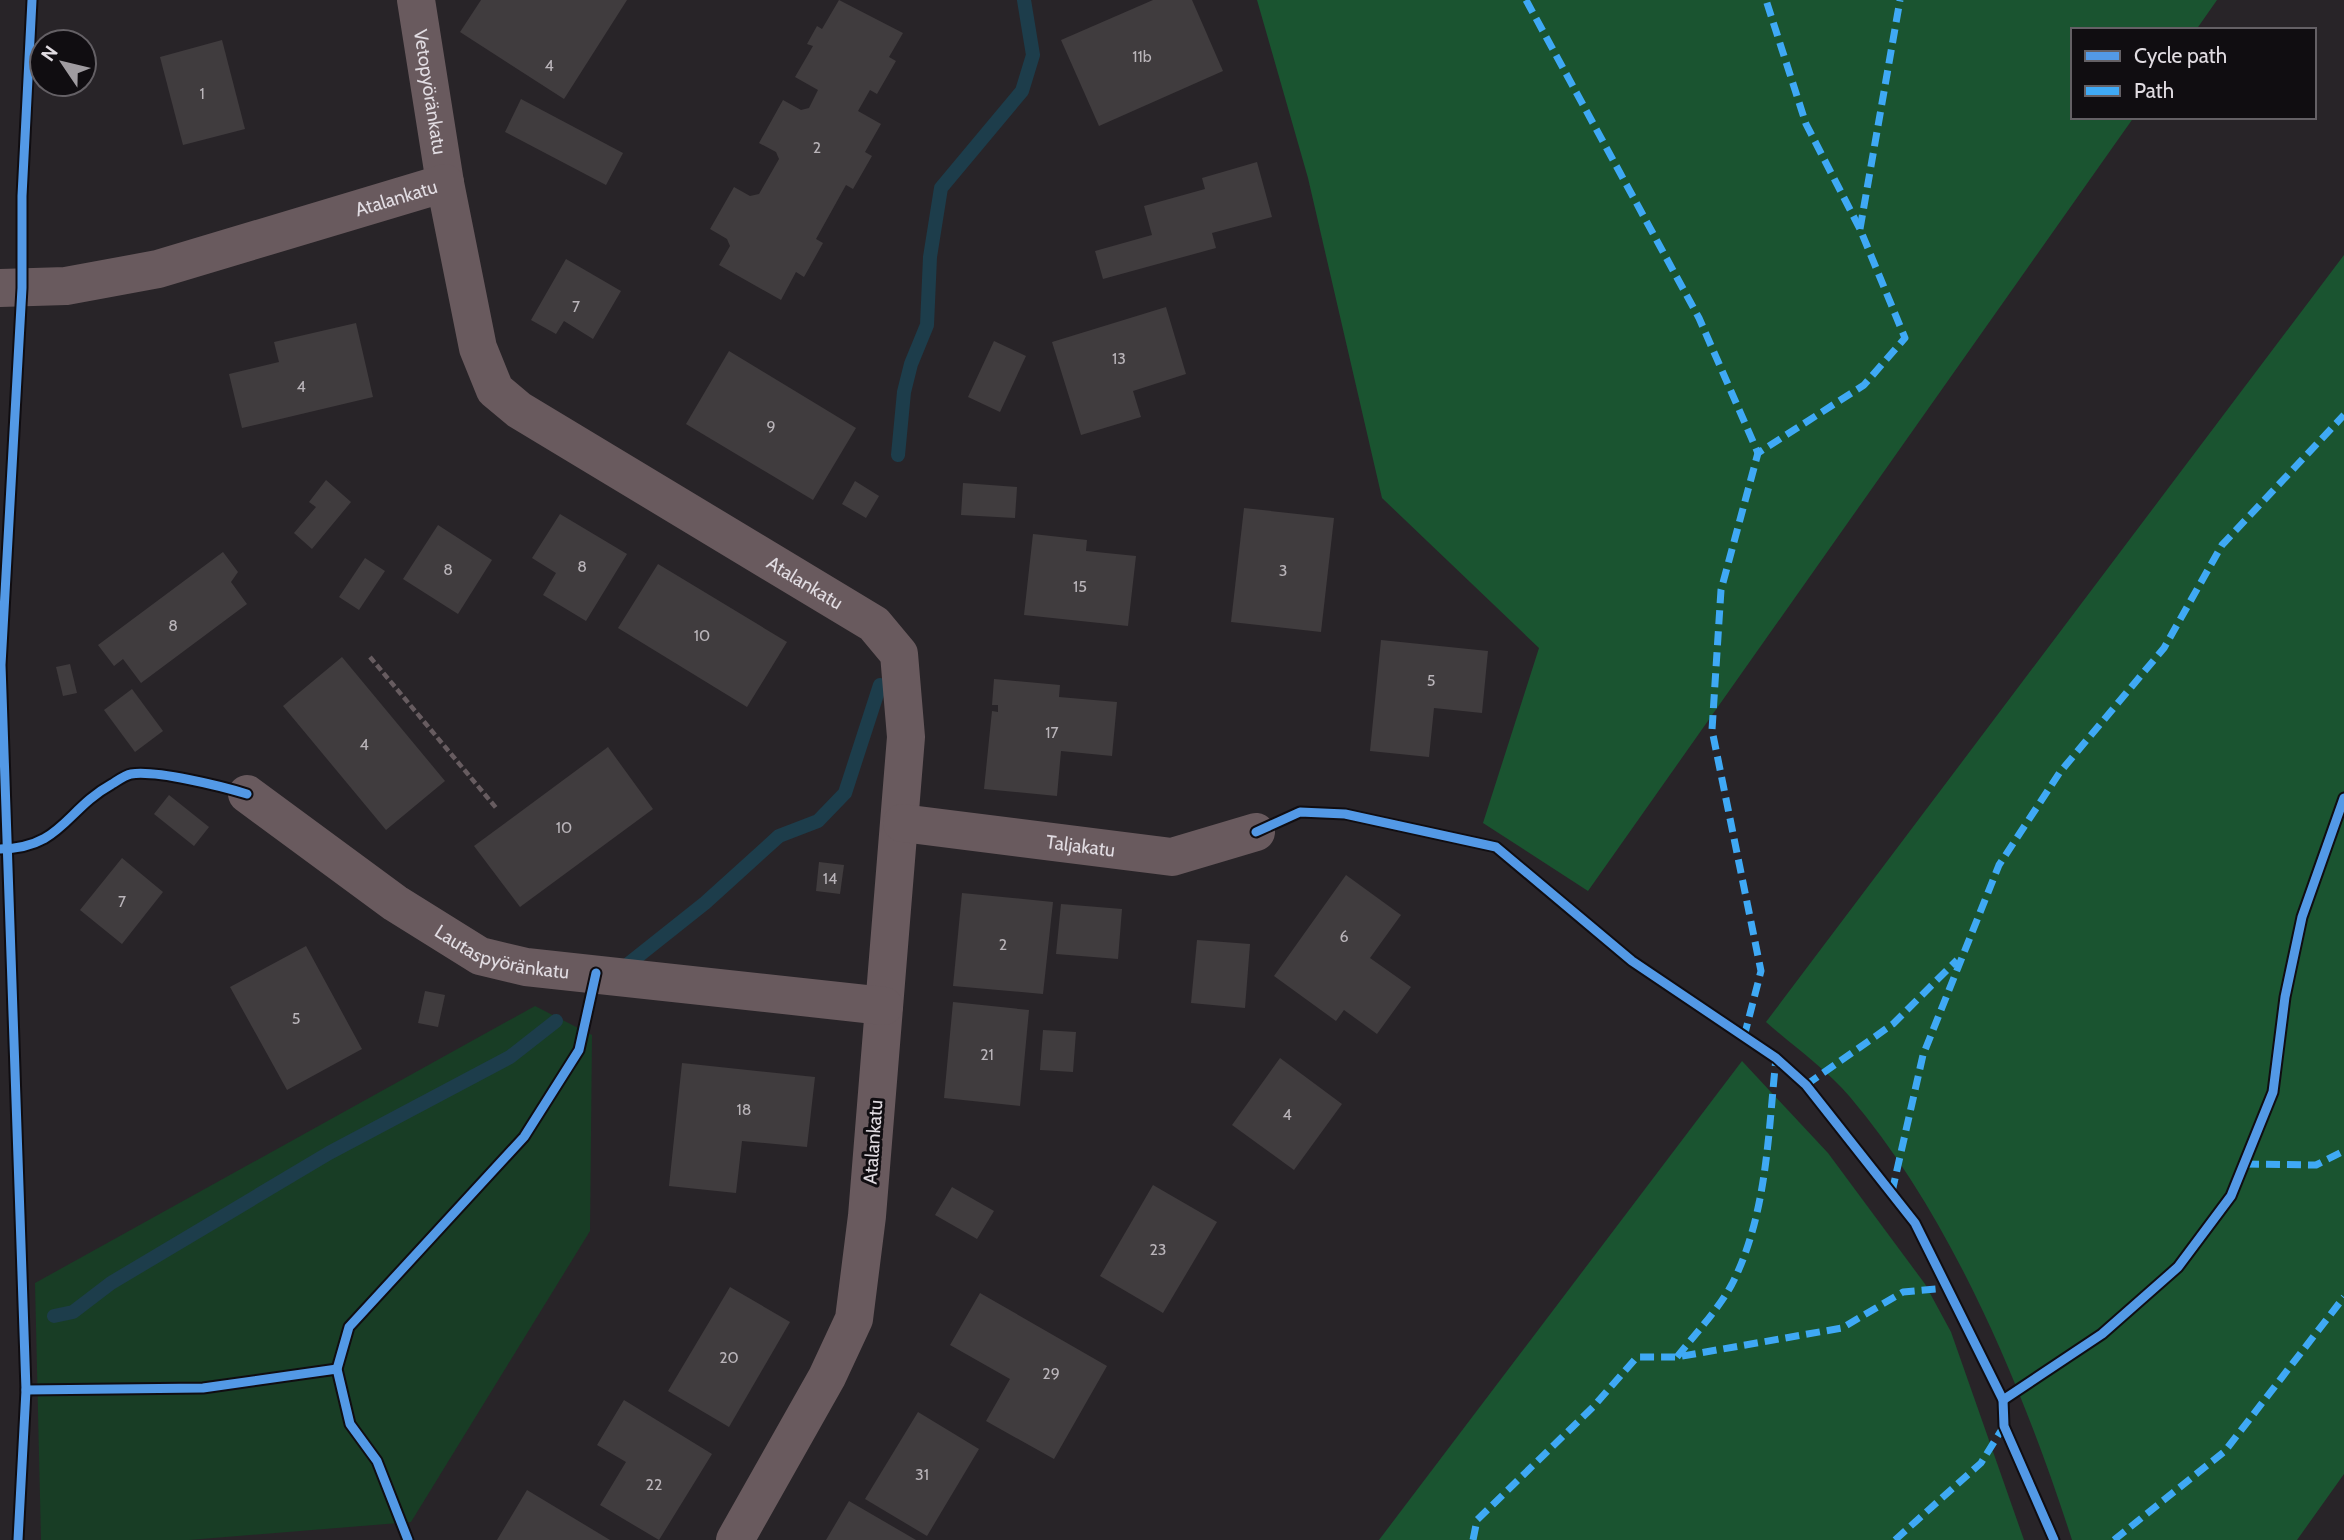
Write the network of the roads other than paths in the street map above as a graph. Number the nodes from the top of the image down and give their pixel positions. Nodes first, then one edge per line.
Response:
1 (416, 0) edge
2 (445, 183) junction
3 (0, 288) edge
4 (247, 794) dead end
5 (902, 823) junction
6 (1256, 832) dead end
7 (884, 1006) junction
8 (735, 1540) edge

1 - 2 street, Vetopyöränkatu
2 - 3 street, Atalankatu
2 - 5 street, Atalankatu
4 - 7 street, Lautaspyöränkatu
5 - 6 street, Taljakatu
5 - 7 street, Atalankatu
7 - 8 street, Atalankatu

